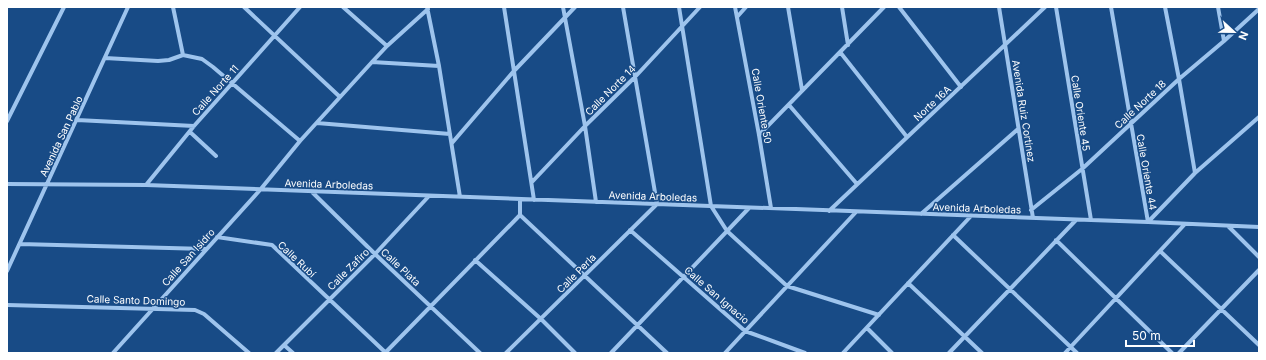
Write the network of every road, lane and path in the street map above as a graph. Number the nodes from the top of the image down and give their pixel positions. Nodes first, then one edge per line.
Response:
1 (64, 7) edge
2 (128, 7) edge
3 (173, 7) edge
4 (244, 7) edge
5 (300, 7) edge
6 (343, 7) edge
7 (504, 7) edge
8 (564, 7) edge
9 (575, 7) edge
10 (623, 7) edge
11 (680, 7) edge
12 (700, 7) edge
13 (735, 7) edge
14 (746, 7) edge
15 (788, 7) edge
16 (842, 7) edge
17 (884, 7) edge
18 (900, 7) edge
19 (999, 7) edge
20 (1046, 7) edge
21 (1056, 7) edge
22 (1111, 7) edge
23 (1165, 7) edge
24 (1218, 7) edge
25 (428, 8) edge
26 (1259, 9) edge
27 (565, 17) junction
28 (737, 17) junction
29 (683, 25) junction
30 (275, 35) junction
31 (1224, 42) junction
32 (848, 45) junction
33 (1005, 45) junction
34 (387, 46) junction
35 (840, 52) junction
36 (183, 55) junction
37 (105, 58) junction
38 (372, 62) junction
39 (439, 66) junction
40 (514, 72) junction
41 (635, 77) junction
42 (1180, 79) junction
43 (232, 83) junction
44 (961, 87) junction
45 (802, 90) junction
46 (340, 97) junction
47 (788, 105) junction
48 (1259, 117) edge
49 (77, 120) junction
50 (7, 121) edge
51 (316, 123) junction
52 (1131, 124) junction
53 (194, 126) junction
54 (585, 126) junction
55 (1018, 129) junction
56 (190, 132) junction
57 (450, 134) junction
58 (759, 135) junction
59 (907, 137) junction
60 (300, 141) junction
61 (452, 143) junction
62 (216, 156) dead end
63 (1082, 169) junction
64 (1195, 173) junction
65 (532, 182) junction
66 (7, 184) edge
67 (857, 184) junction
68 (47, 185) junction
69 (146, 185) junction
70 (260, 190) junction
71 (312, 192) junction
72 (429, 196) junction
73 (460, 197) junction
74 (520, 199) junction
75 (534, 200) junction
76 (596, 202) junction
77 (657, 204) junction
78 (711, 206) junction
79 (749, 208) junction
80 (771, 208) junction
81 (1031, 210) junction
82 (829, 211) junction
83 (856, 212) junction
84 (920, 214) junction
85 (520, 215) junction
86 (971, 216) junction
87 (1033, 218) junction
88 (1076, 220) junction
89 (1091, 220) junction
90 (1148, 222) junction
91 (1185, 224) junction
92 (1227, 226) junction
93 (1259, 227) edge
94 (630, 230) junction
95 (727, 231) junction
96 (953, 235) junction
97 (217, 237) junction
98 (1056, 240) junction
99 (20, 244) junction
100 (206, 249) junction
101 (1160, 251) junction
102 (375, 254) junction
103 (1259, 257) edge
104 (475, 260) junction
105 (1259, 270) edge
106 (7, 271) edge
107 (585, 276) junction
108 (683, 277) junction
109 (908, 283) junction
110 (787, 286) junction
111 (1010, 289) junction
112 (1116, 298) junction
113 (328, 300) junction
114 (7, 305) edge
115 (431, 306) junction
116 (153, 308) junction
117 (1222, 310) junction
118 (879, 315) junction
119 (541, 319) junction
120 (638, 326) junction
121 (866, 328) junction
122 (745, 331) junction
123 (965, 337) junction
124 (284, 345) junction
125 (1259, 345) edge
126 (1070, 347) junction
127 (113, 353) edge
128 (249, 353) edge
129 (276, 353) edge
130 (293, 353) edge
131 (386, 353) edge
132 (480, 353) edge
133 (506, 353) edge
134 (575, 353) edge
135 (611, 353) edge
136 (667, 353) edge
137 (725, 353) edge
138 (805, 353) edge
139 (843, 353) edge
140 (892, 353) edge
141 (949, 353) edge
142 (982, 353) edge
143 (1065, 353) edge
144 (1076, 353) edge
145 (1172, 353) edge
146 (1179, 353) edge

1 - 50 street
2 - 37 street, Avenida San Pablo
3 - 36 street
4 - 30 street
5 - 30 street, Calle Norte 11
6 - 34 street
7 - 40 street
8 - 27 street
9 - 27 street
10 - 41 street
11 - 29 street
12 - 29 street, Calle Norte 14
13 - 28 street, Calle Oriente 50
14 - 28 street
15 - 45 street
16 - 32 street
17 - 32 street
18 - 44 street
19 - 33 street, Avenida Ruiz Cortinez
20 - 33 street, Norte 16A
21 - 63 street, Calle Oriente 45
22 - 52 street, Calle Oriente 44
23 - 42 street
24 - 31 street
25 - 34 street, Calle San Isidro
25 - 39 street
26 - 31 street, Calle Norte 18
27 - 40 street
27 - 54 street
28 - 58 street, Calle Oriente 50
29 - 41 street, Calle Norte 14
29 - 78 street
30 - 43 street, Calle Norte 11
30 - 46 street
31 - 42 street, Calle Norte 18
32 - 35 street
33 - 44 street, Norte 16A
33 - 55 street, Avenida Ruiz Cortinez
34 - 38 street, Calle San Isidro
35 - 45 street
35 - 59 street
36 - 37 street
36 - 43 street
37 - 49 street, Avenida San Pablo
38 - 39 street
38 - 46 street, Calle San Isidro
39 - 57 street
40 - 61 street
40 - 65 street
41 - 54 street, Calle Norte 14
41 - 77 street
42 - 52 street, Calle Norte 18
42 - 64 street
43 - 53 street, Calle Norte 11
43 - 60 street
44 - 59 street, Norte 16A
45 - 47 street
46 - 51 street, Calle San Isidro
47 - 58 street
47 - 67 street
48 - 64 street
49 - 53 street
49 - 68 street, Avenida San Pablo
51 - 57 street
51 - 60 street, Calle San Isidro
52 - 63 street, Calle Norte 18
52 - 90 street, Calle Oriente 44
53 - 56 street, Calle Norte 11
54 - 65 street, Calle Norte 14
54 - 76 street
55 - 81 street, Avenida Ruiz Cortinez
55 - 84 street
56 - 62 street
56 - 69 street, Calle Norte 11
57 - 61 street
58 - 80 street, Calle Oriente 50
59 - 67 street, Norte 16A
60 - 70 street, Calle San Isidro
61 - 73 street
63 - 81 street, Calle Norte 18
63 - 89 street, Calle Oriente 45
64 - 90 street
65 - 75 street
66 - 68 street, Avenida Arboledas
67 - 82 street, Norte 16A
68 - 69 street, Avenida Arboledas
68 - 99 street, Avenida San Pablo
69 - 70 street, Avenida Arboledas
70 - 71 street, Avenida Arboledas
70 - 97 street, Calle San Isidro
71 - 72 street, Avenida Arboledas
71 - 102 street, Calle Plata
72 - 73 street, Avenida Arboledas
72 - 102 street, Calle Zafiro
73 - 74 street, Avenida Arboledas
74 - 75 street, Avenida Arboledas
74 - 85 street
75 - 76 street, Avenida Arboledas
76 - 77 street, Avenida Arboledas
77 - 78 street, Avenida Arboledas
77 - 94 street, Calle Perla
78 - 79 street, Avenida Arboledas
78 - 95 street
79 - 80 street, Avenida Arboledas
79 - 95 street
80 - 82 street, Avenida Arboledas
81 - 87 street, Avenida Ruiz Cortinez
82 - 83 street, Avenida Arboledas
83 - 84 street, Avenida Arboledas
83 - 110 street
84 - 86 street, Avenida Arboledas
85 - 104 street
85 - 107 street
86 - 87 street, Avenida Arboledas
86 - 96 street
87 - 88 street, Avenida Arboledas
88 - 89 street, Avenida Arboledas
88 - 98 street
89 - 90 street, Avenida Arboledas
90 - 91 street, Avenida Arboledas
91 - 92 street, Avenida Arboledas
91 - 101 street
92 - 93 street, Avenida Arboledas
92 - 103 street
94 - 107 street, Calle Perla
94 - 108 street, Calle San Ignacio
95 - 108 street
95 - 110 street
96 - 109 street
96 - 111 street
97 - 100 street, Calle San Isidro
97 - 113 street, Calle Rubí
98 - 111 street
98 - 112 street
99 - 100 street
99 - 106 street, Avenida San Pablo
100 - 116 street, Calle San Isidro
101 - 112 street
101 - 117 street
102 - 113 street, Calle Zafiro
102 - 115 street, Calle Plata
104 - 115 street
104 - 119 street
105 - 117 street
107 - 119 street, Calle Perla
107 - 120 street
108 - 120 street
108 - 122 street, Calle San Ignacio
109 - 118 street
109 - 123 street
110 - 118 street
110 - 122 street
111 - 123 street
111 - 126 street
112 - 126 street
112 - 145 street
113 - 124 street, Calle Zafiro
113 - 131 street, Calle Rubí
114 - 116 street, Calle Santo Domingo
115 - 131 street
115 - 132 street, Calle Plata
116 - 127 street, Calle San Isidro
116 - 128 street, Calle Santo Domingo
117 - 125 street
117 - 146 street
118 - 121 street
119 - 133 street, Calle Perla
119 - 134 street
120 - 135 street
120 - 136 street
121 - 139 street
121 - 140 street
122 - 137 street
122 - 138 street, Calle San Ignacio
123 - 141 street
123 - 142 street
124 - 129 street, Calle Zafiro
124 - 130 street
126 - 143 street
126 - 144 street

